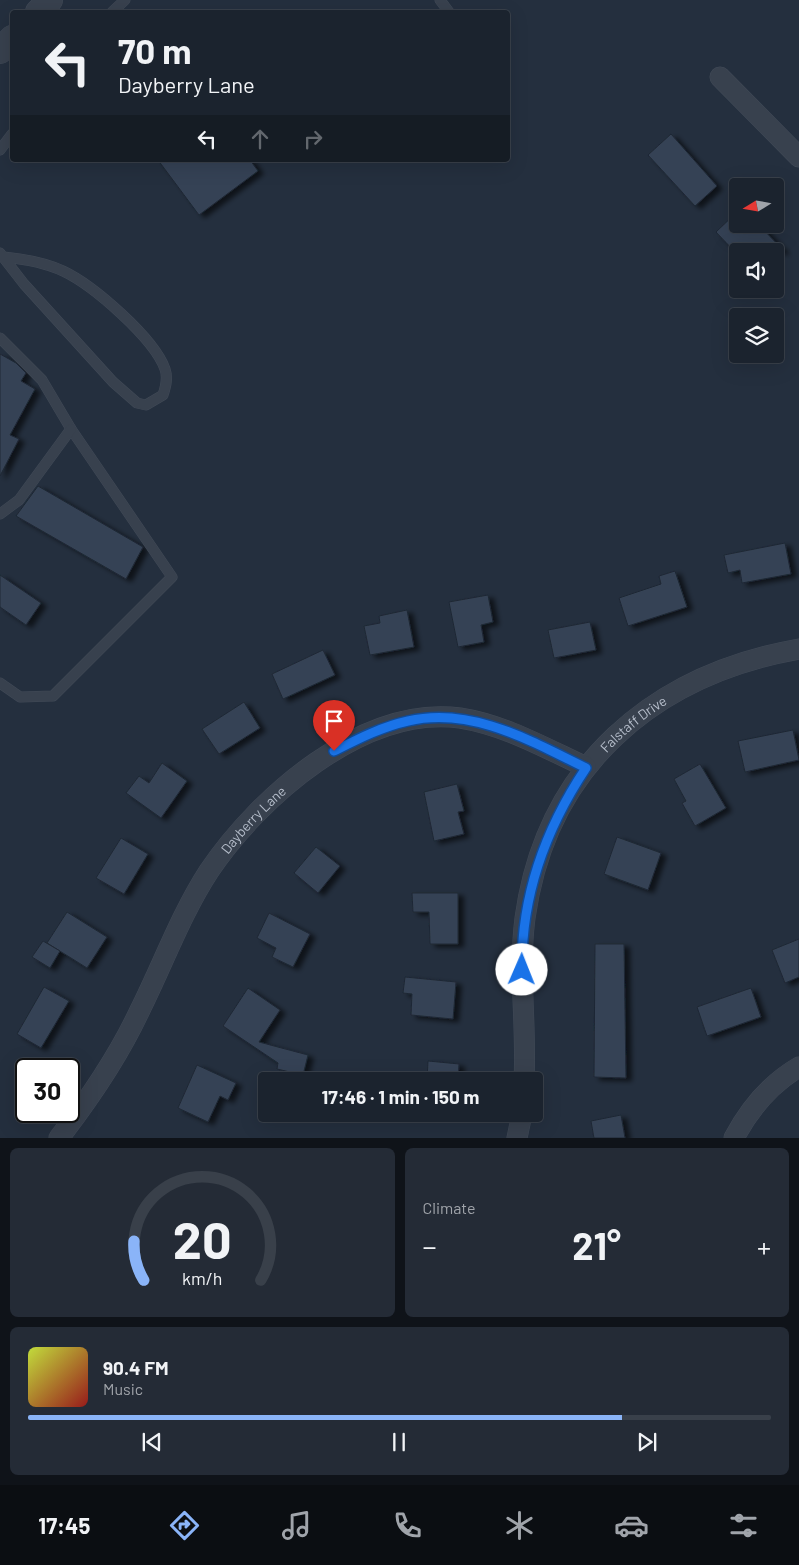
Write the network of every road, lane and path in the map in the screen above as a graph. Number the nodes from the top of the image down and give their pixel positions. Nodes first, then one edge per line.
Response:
1 (50, 0) edge
2 (125, 0) edge
3 (440, 0) edge
4 (40, 10) edge
5 (114, 10) edge
6 (448, 10) edge
7 (10, 40) edge
8 (0, 51) edge
9 (720, 77) dead end
10 (10, 137) edge
11 (0, 150) edge
12 (799, 157) edge
13 (2, 255) edge
14 (0, 338) edge
15 (70, 429) junction
16 (0, 514) edge
17 (799, 649) edge
18 (0, 683) edge
19 (586, 768) junction
20 (799, 1067) edge
21 (524, 1072) edge
22 (520, 1122) edge
23 (60, 1138) edge
24 (517, 1138) edge
25 (734, 1138) edge

1 - 4 street
2 - 5 lane
3 - 6 lane
7 - 8 street
9 - 12 street
10 - 11 lane
13 - 13 lane
14 - 15 lane
15 - 16 lane
15 - 18 lane
17 - 19 street, Falstaff Drive
19 - 21 street, Falstaff Drive
19 - 23 street, Dayberry Lane
20 - 25 street
22 - 24 street

